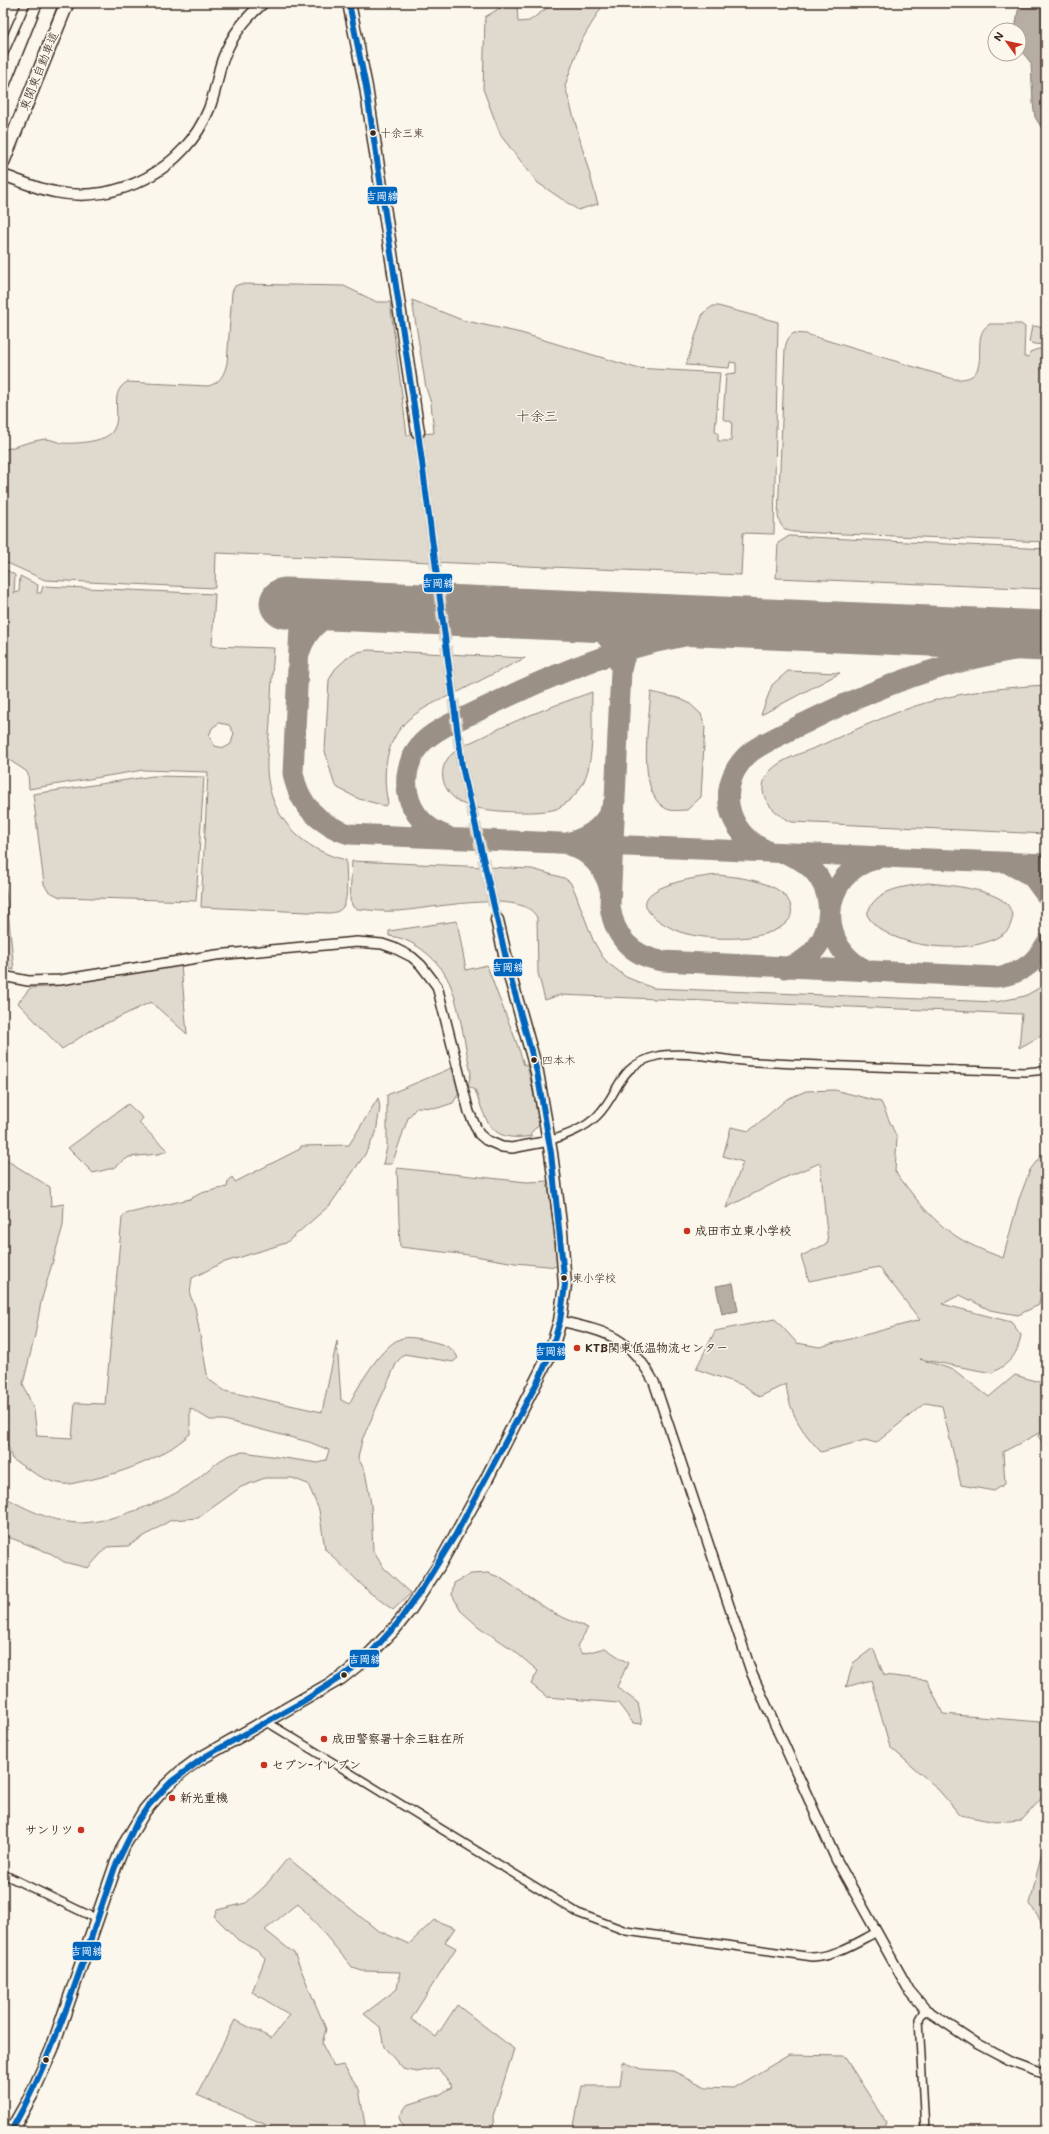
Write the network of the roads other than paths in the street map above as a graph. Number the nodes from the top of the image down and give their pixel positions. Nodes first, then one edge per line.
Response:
1 (26, 3) edge
2 (51, 3) edge
3 (67, 3) edge
4 (263, 3) edge
5 (349, 3) edge
6 (3, 55) edge
7 (3, 123) edge
8 (3, 161) edge
9 (3, 175) edge
10 (418, 432) tunnel mouth
11 (497, 920) tunnel mouth
12 (3, 976) edge
13 (1046, 1070) edge
14 (549, 1141) junction
15 (560, 1321) junction
16 (267, 1722) junction
17 (3, 1874) edge
18 (97, 1919) junction
19 (877, 1932) junction
20 (925, 2009) junction
21 (1046, 2074) edge
22 (12, 2131) edge
23 (926, 2131) edge

1 - 6 street
2 - 7 highway, 東関東自動車道
3 - 8 highway, 東関東自動車道
4 - 9 main road
5 - 10 highway
11 - 14 highway
12 - 14 street
13 - 14 street
14 - 15 highway
15 - 16 highway
15 - 19 street
16 - 18 highway
16 - 19 street
17 - 18 street
18 - 22 highway
19 - 20 street
20 - 21 street
20 - 23 street

